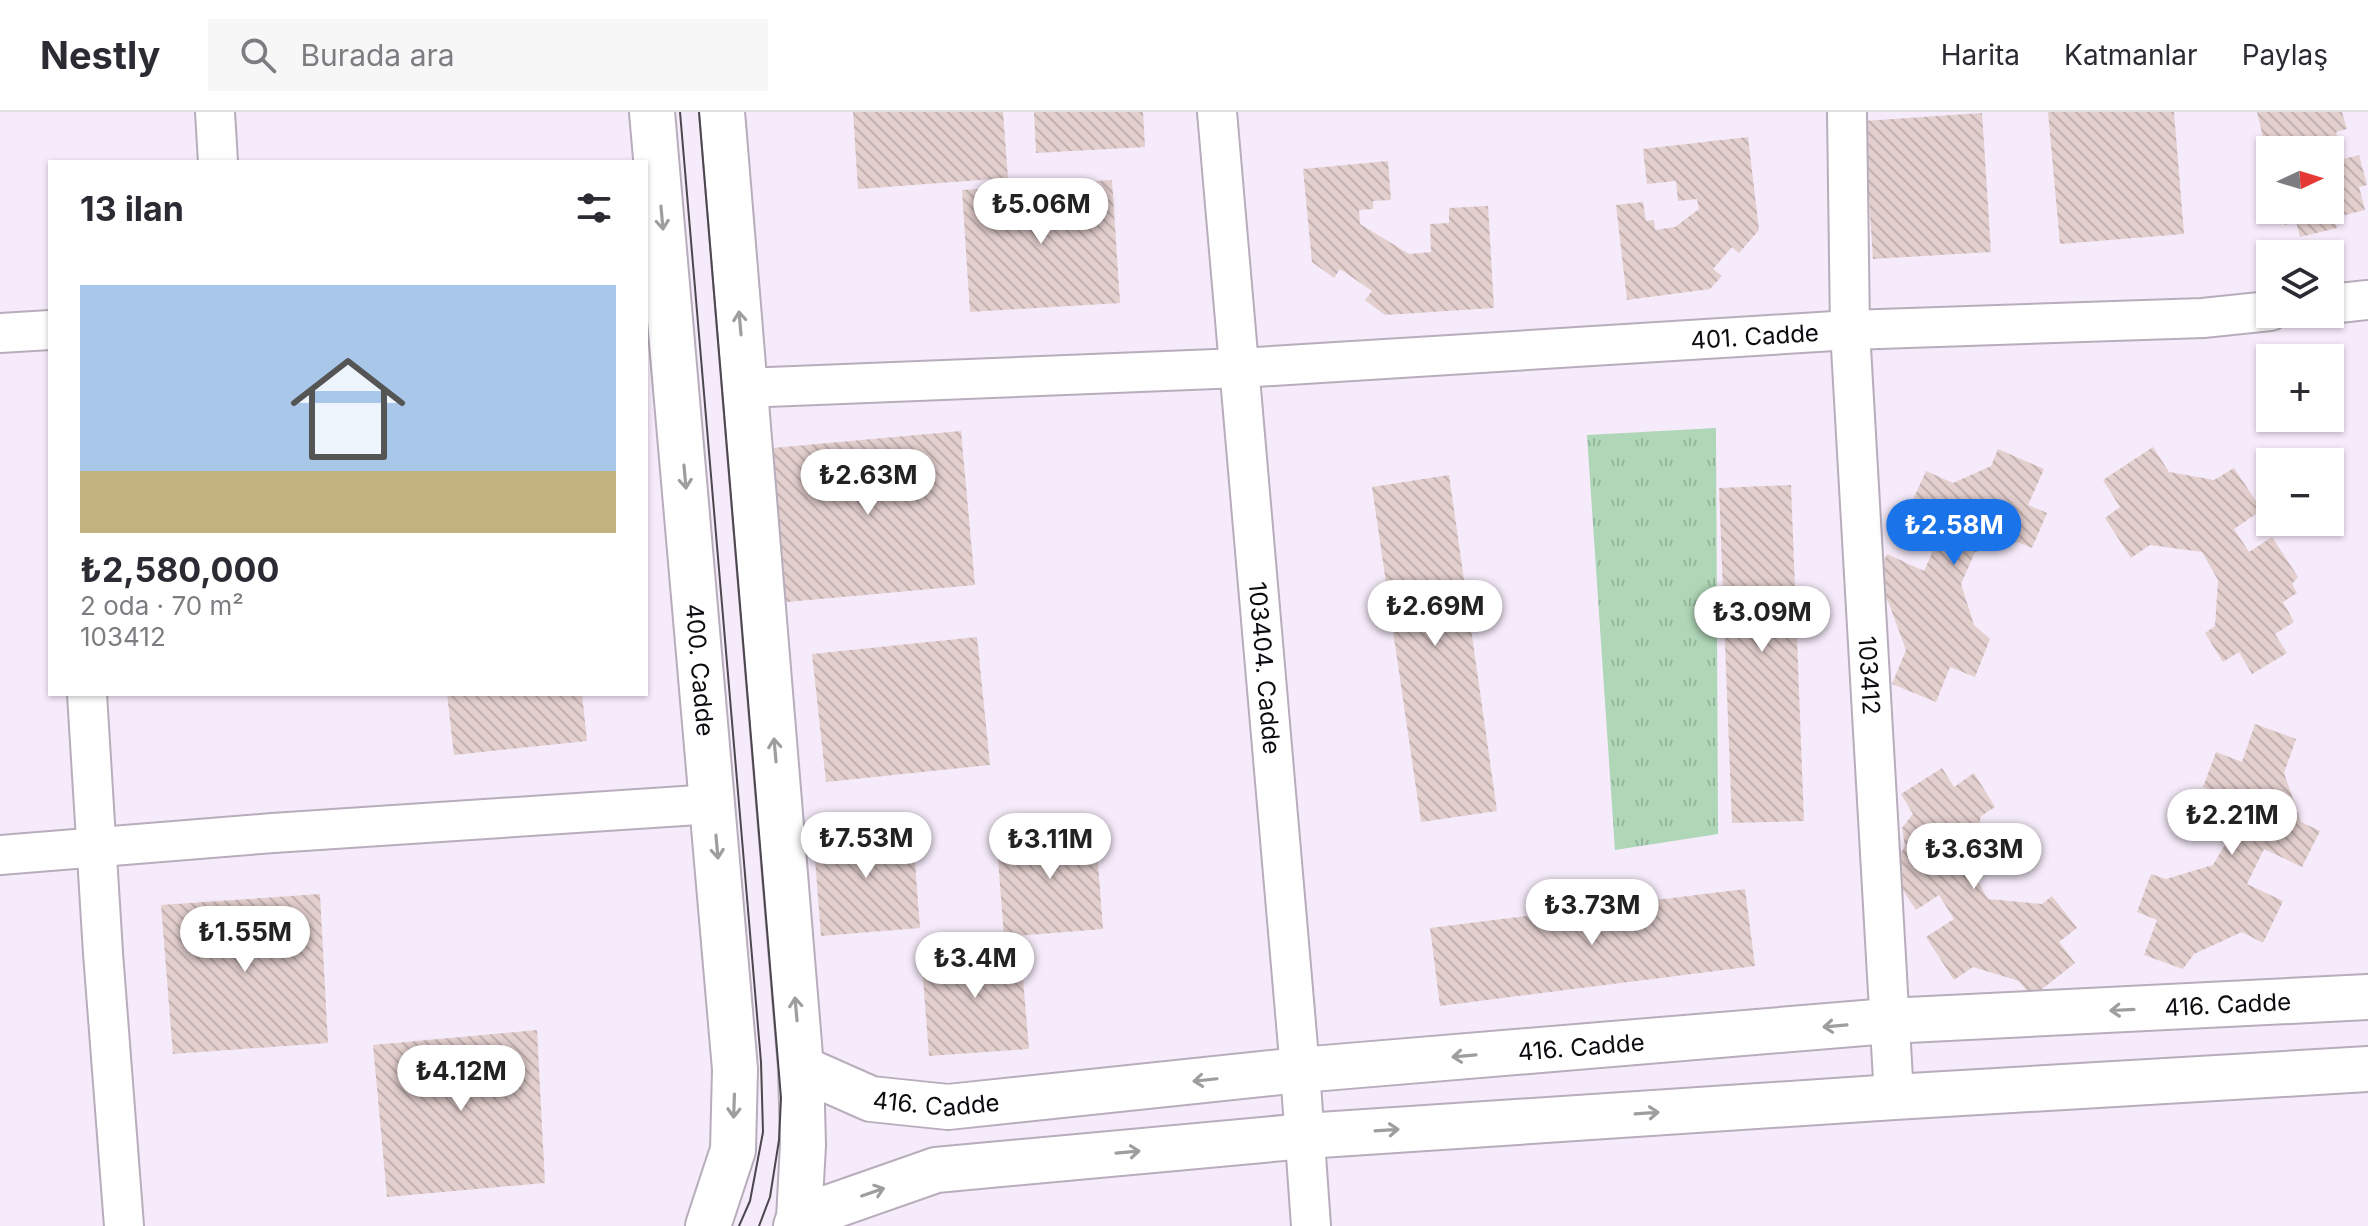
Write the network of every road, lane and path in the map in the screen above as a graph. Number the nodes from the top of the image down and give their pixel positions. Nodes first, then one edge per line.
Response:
1 (215, 112) edge
2 (652, 112) edge
3 (722, 112) edge
4 (1217, 112) edge
5 (1847, 112) edge
6 (218, 160) edge
7 (652, 164) edge
8 (2368, 300) edge
9 (2344, 303) edge
10 (2256, 312) edge
11 (48, 330) edge
12 (1850, 330) junction
13 (0, 333) edge
14 (1240, 368) junction
15 (746, 388) junction
16 (87, 696) edge
17 (713, 804) junction
18 (96, 847) junction
19 (0, 855) edge
20 (2368, 997) edge
21 (1888, 1021) junction
22 (801, 1068) junction
23 (2368, 1069) edge
24 (1300, 1070) junction
25 (1894, 1097) junction
26 (1305, 1136) junction
27 (798, 1222) edge
28 (124, 1226) edge
29 (708, 1226) edge
30 (1311, 1226) edge

1 - 6 street
2 - 7 street, 400. Cadde
15 -> 3 street
4 - 14 street, 103404. Cadde
5 - 12 street, 103412
7 -> 17 street, 400. Cadde
8 - 9 street
10 - 12 street, 401. Cadde
11 - 13 street
12 - 14 street, 401. Cadde
12 - 21 street, 103412
14 - 15 street, 401. Cadde
14 - 24 street, 103404. Cadde
22 -> 15 street
16 - 18 street
17 - 18 street
17 -> 29 street, 400. Cadde
18 - 19 street
18 - 28 street
20 -> 21 street, 416. Cadde
21 -> 24 street, 416. Cadde
21 - 25 street, 103412
24 -> 22 street, 416. Cadde
22 - 27 street
23 - 25 street
24 - 26 street, 103404. Cadde
26 -> 25 street
27 -> 26 street
26 - 30 street, 103404. Cadde

